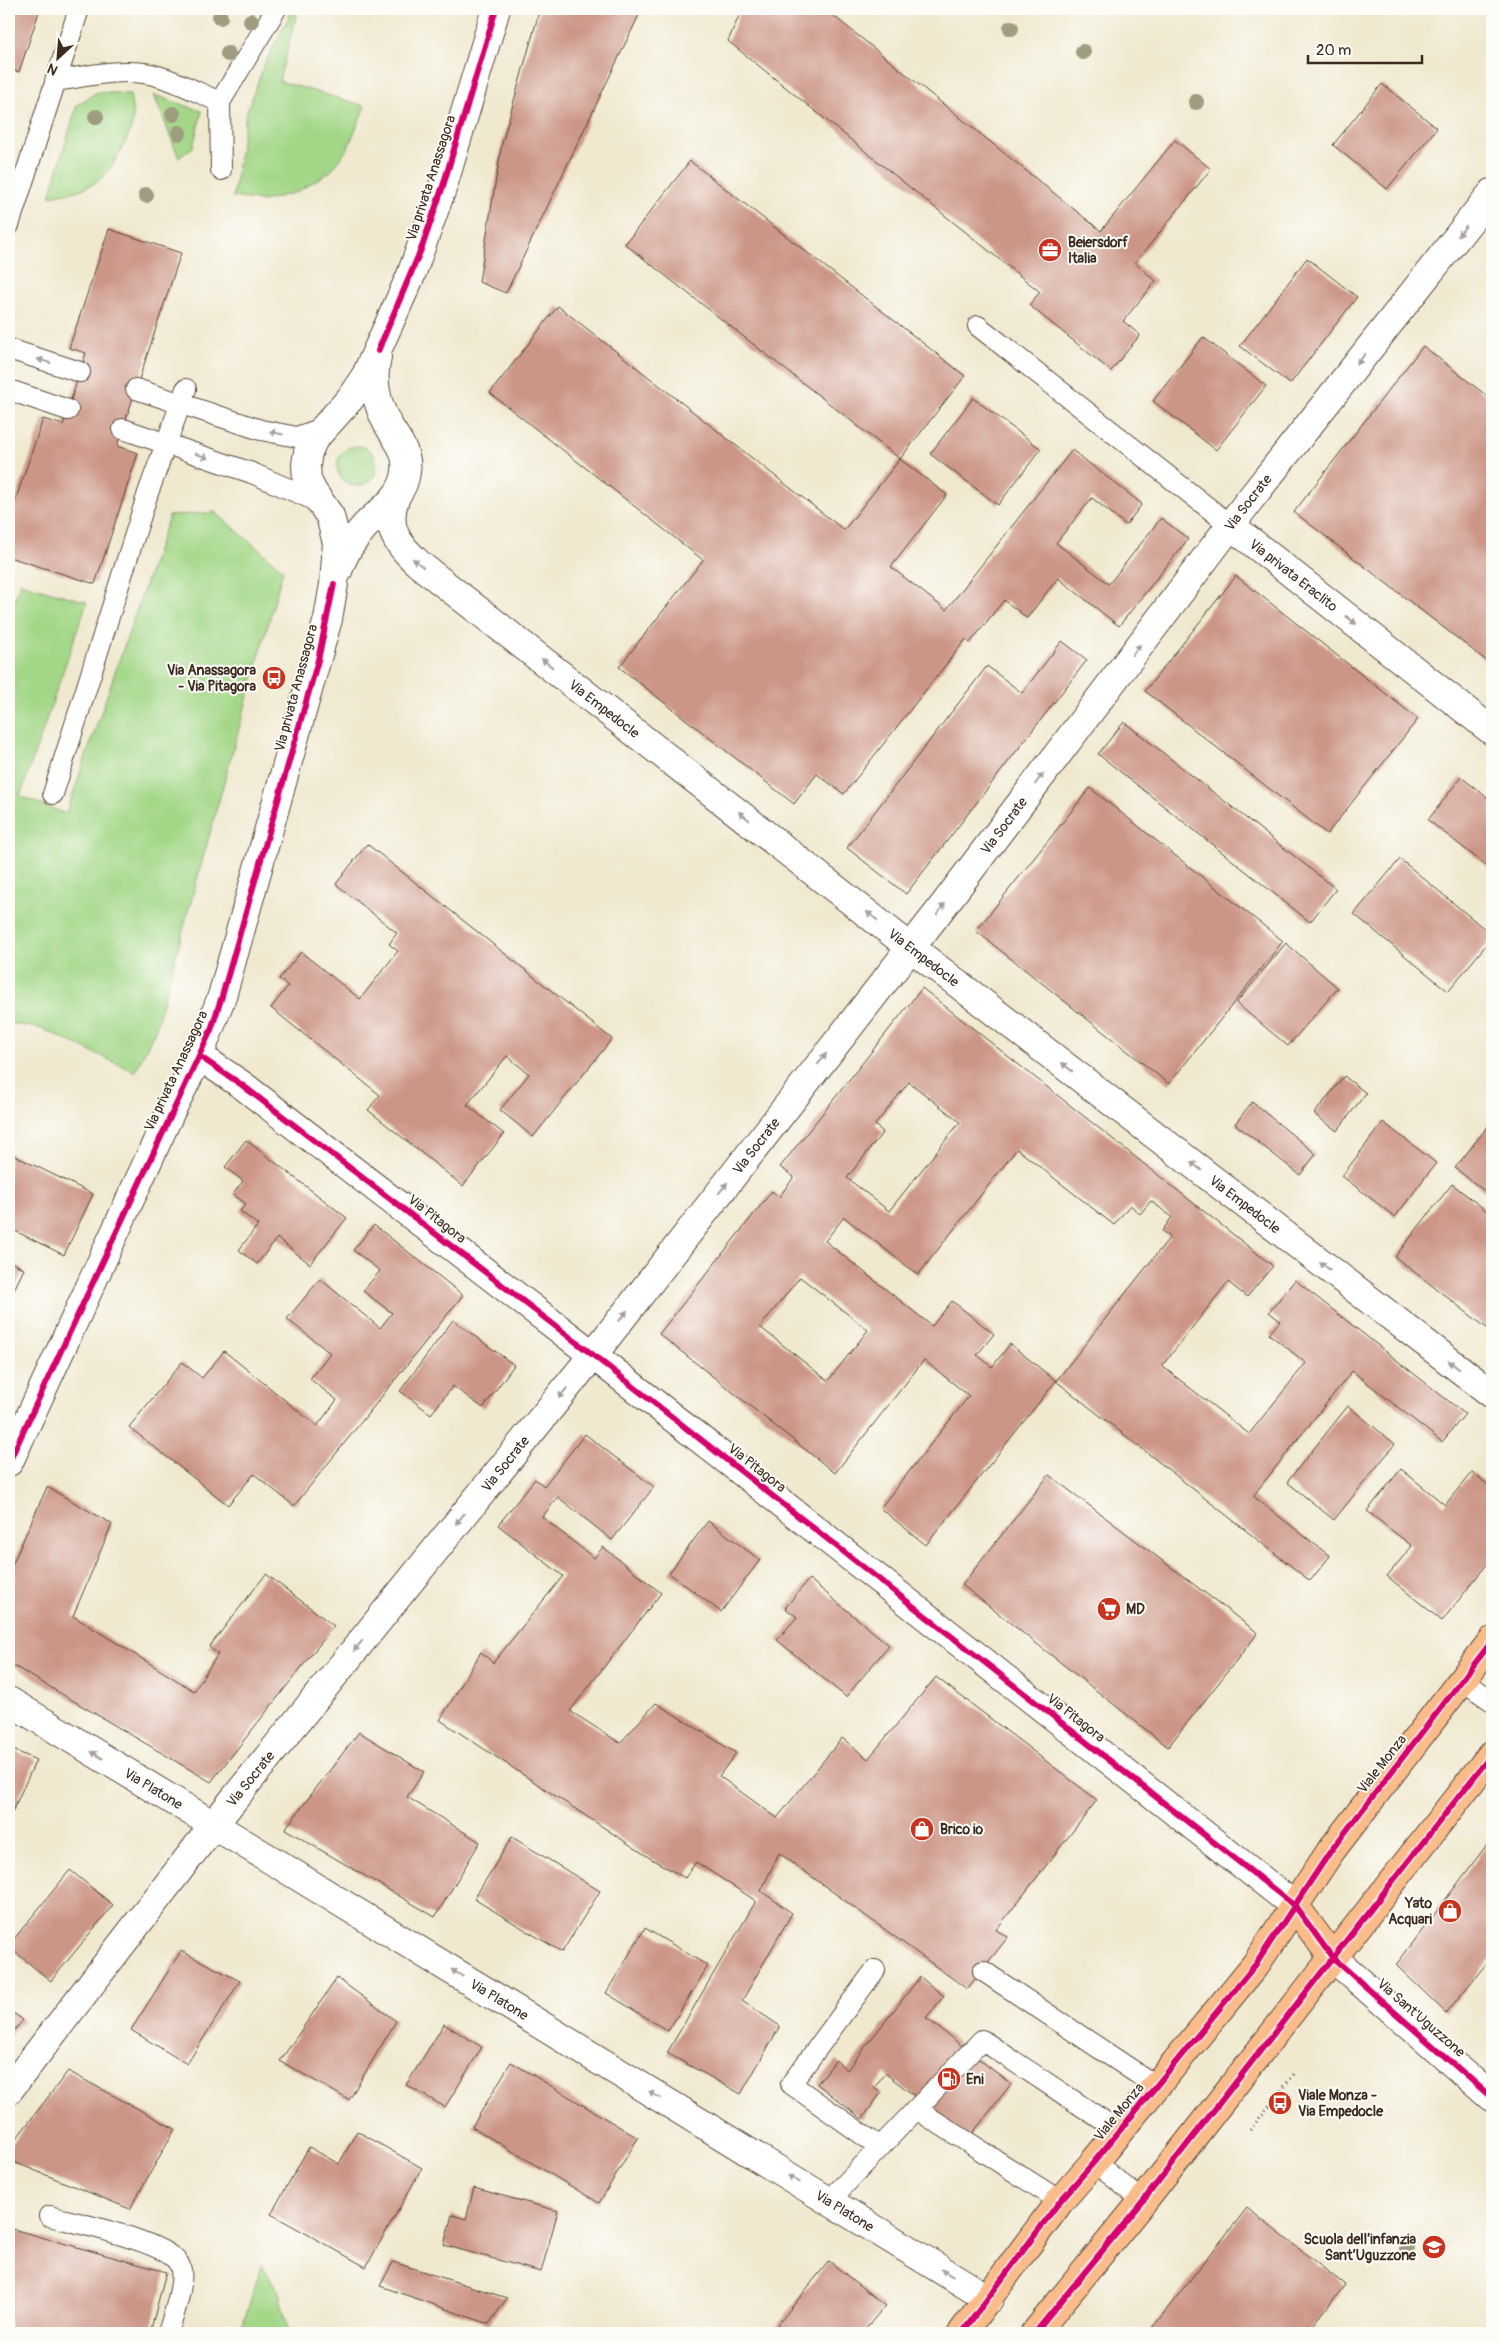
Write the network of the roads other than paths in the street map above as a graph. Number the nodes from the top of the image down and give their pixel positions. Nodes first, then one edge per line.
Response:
1 (79, 9) edge
2 (276, 9) edge
3 (496, 9) edge
4 (55, 82) junction
5 (220, 102) junction
6 (220, 170) dead end
7 (1492, 193) edge
8 (9, 225) edge
9 (978, 326) dead end
10 (9, 349) edge
11 (378, 350) junction
12 (80, 372) dead end
13 (136, 389) dead end
14 (9, 390) edge
15 (183, 397) junction
16 (68, 410) dead end
17 (324, 427) junction
18 (123, 429) dead end
19 (400, 442) junction
20 (166, 444) junction
21 (322, 504) junction
22 (389, 504) junction
23 (1230, 525) junction
24 (334, 584) junction
25 (1492, 731) edge
26 (53, 794) dead end
27 (910, 947) junction
28 (199, 1056) junction
29 (593, 1355) junction
30 (1492, 1394) edge
31 (9, 1462) edge
32 (1492, 1641) edge
33 (1462, 1680) junction
34 (9, 1701) edge
35 (1492, 1701) edge
36 (1492, 1754) edge
37 (214, 1825) junction
38 (1295, 1906) junction
39 (1332, 1958) junction
40 (875, 1970) dead end
41 (983, 1972) dead end
42 (1156, 2086) junction
43 (9, 2090) edge
44 (1492, 2098) edge
45 (916, 2110) junction
46 (1119, 2132) junction
47 (880, 2148) junction
48 (1094, 2162) junction
49 (1060, 2201) junction
50 (1142, 2201) junction
51 (830, 2202) junction
52 (50, 2216) dead end
53 (989, 2299) junction
54 (168, 2333) edge
55 (962, 2333) edge
56 (1035, 2333) edge

1 - 4 lane
2 - 5 lane
3 - 11 street, Via privata Anassagora
4 - 5 lane
4 - 8 lane
5 - 6 lane
7 -> 23 street, Via Socrate
9 - 23 lane, Via privata Eraclito
12 -> 10 lane
11 - 17 street, Via privata Anassagora
11 - 19 street, Via privata Anassagora
13 - 15 lane, Via privata Anassagora
14 - 16 lane
17 -> 15 lane, Via privata Anassagora
15 - 20 lane
17 - 19 street, Via privata Anassagora
17 - 21 street, Via privata Anassagora
18 - 20 lane
19 - 22 street, Via privata Anassagora
20 -> 21 lane
20 - 26 lane
21 - 22 street
21 - 24 street, Via privata Anassagora
22 - 24 street, Via privata Anassagora
27 -> 22 street, Via Empedocle
23 -> 25 street, Via privata Eraclito
27 -> 23 street, Via Socrate
24 - 28 street, Via privata Anassagora
29 -> 27 street, Via Socrate
30 -> 27 street, Via Empedocle
28 - 29 street, Via Pitagora
28 - 31 street, Via privata Anassagora
29 -> 37 street, Via Socrate
29 - 38 street, Via Pitagora
32 - 33 main road, Viale Monza
33 - 35 lane
33 - 38 main road, Viale Monza
37 -> 34 street, Via Platone
36 - 39 main road
37 - 43 street, Via Socrate
51 -> 37 street, Via Platone
38 - 39 main road
38 - 42 main road, Viale Monza
39 - 44 street, Via Sant'Uguzzone
39 - 50 main road
40 - 47 lane
41 - 42 lane
42 - 46 main road, Viale Monza
45 - 46 lane
45 - 47 lane
45 - 49 lane
46 - 48 main road, Viale Monza
47 - 51 lane
48 - 49 main road, Viale Monza
48 - 50 lane, Viale Monza
49 - 53 main road, Viale Monza
50 - 56 main road
53 -> 51 street, Via Platone
52 - 54 lane
53 - 55 main road, Viale Monza

